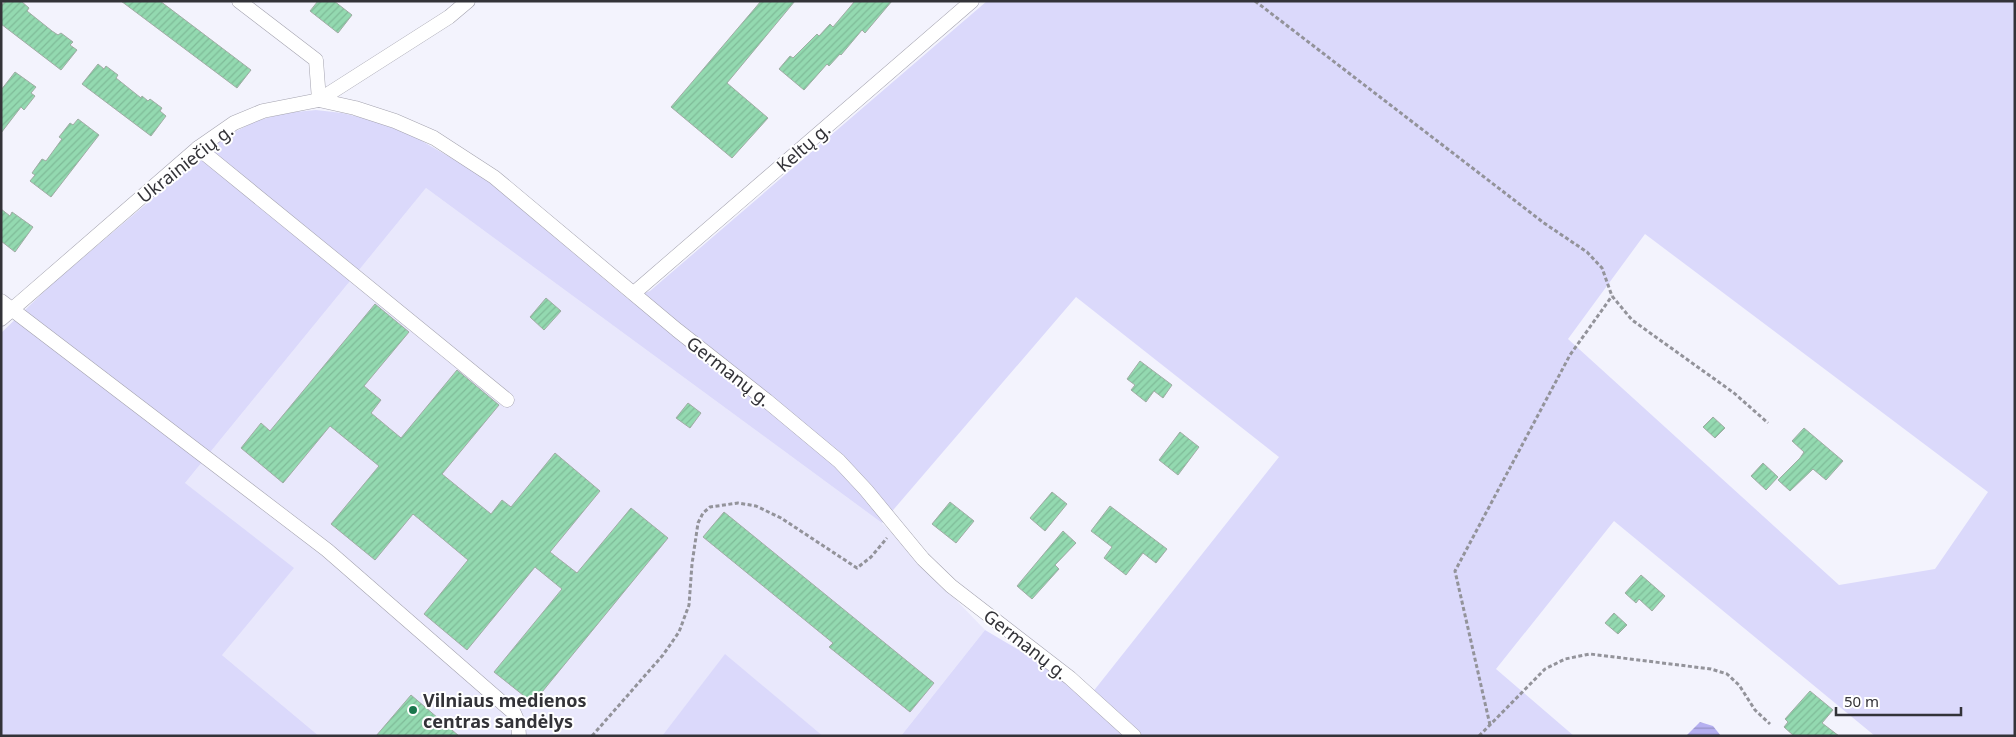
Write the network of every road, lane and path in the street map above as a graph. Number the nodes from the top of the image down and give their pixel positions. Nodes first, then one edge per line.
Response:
1 (239, 1) edge
2 (468, 1) edge
3 (972, 1) edge
4 (1255, 1) edge
5 (318, 100) junction
6 (198, 148) junction
7 (634, 293) junction
8 (1612, 296) junction
9 (7, 305) edge
10 (1, 319) edge
11 (507, 400) dead end
12 (1768, 423) dead end
13 (896, 528) junction
14 (1770, 724) dead end
15 (1490, 725) junction
16 (519, 736) edge
17 (592, 736) edge
18 (1134, 736) edge
19 (1479, 736) edge

1 - 5 street
2 - 5 street, Ukrainiečių g.
3 - 7 street, Keltų g.
4 - 8 path
5 - 6 street, Ukrainiečių g.
5 - 7 street, Germanų g.
6 - 9 street, Ukrainiečių g.
6 - 11 street
7 - 13 street, Germanų g.
8 - 12 path
8 - 15 path
9 - 10 street, Ukrainiečių g.
9 - 16 street
13 - 17 path
13 - 18 street, Germanų g.
14 - 15 path
15 - 19 path

